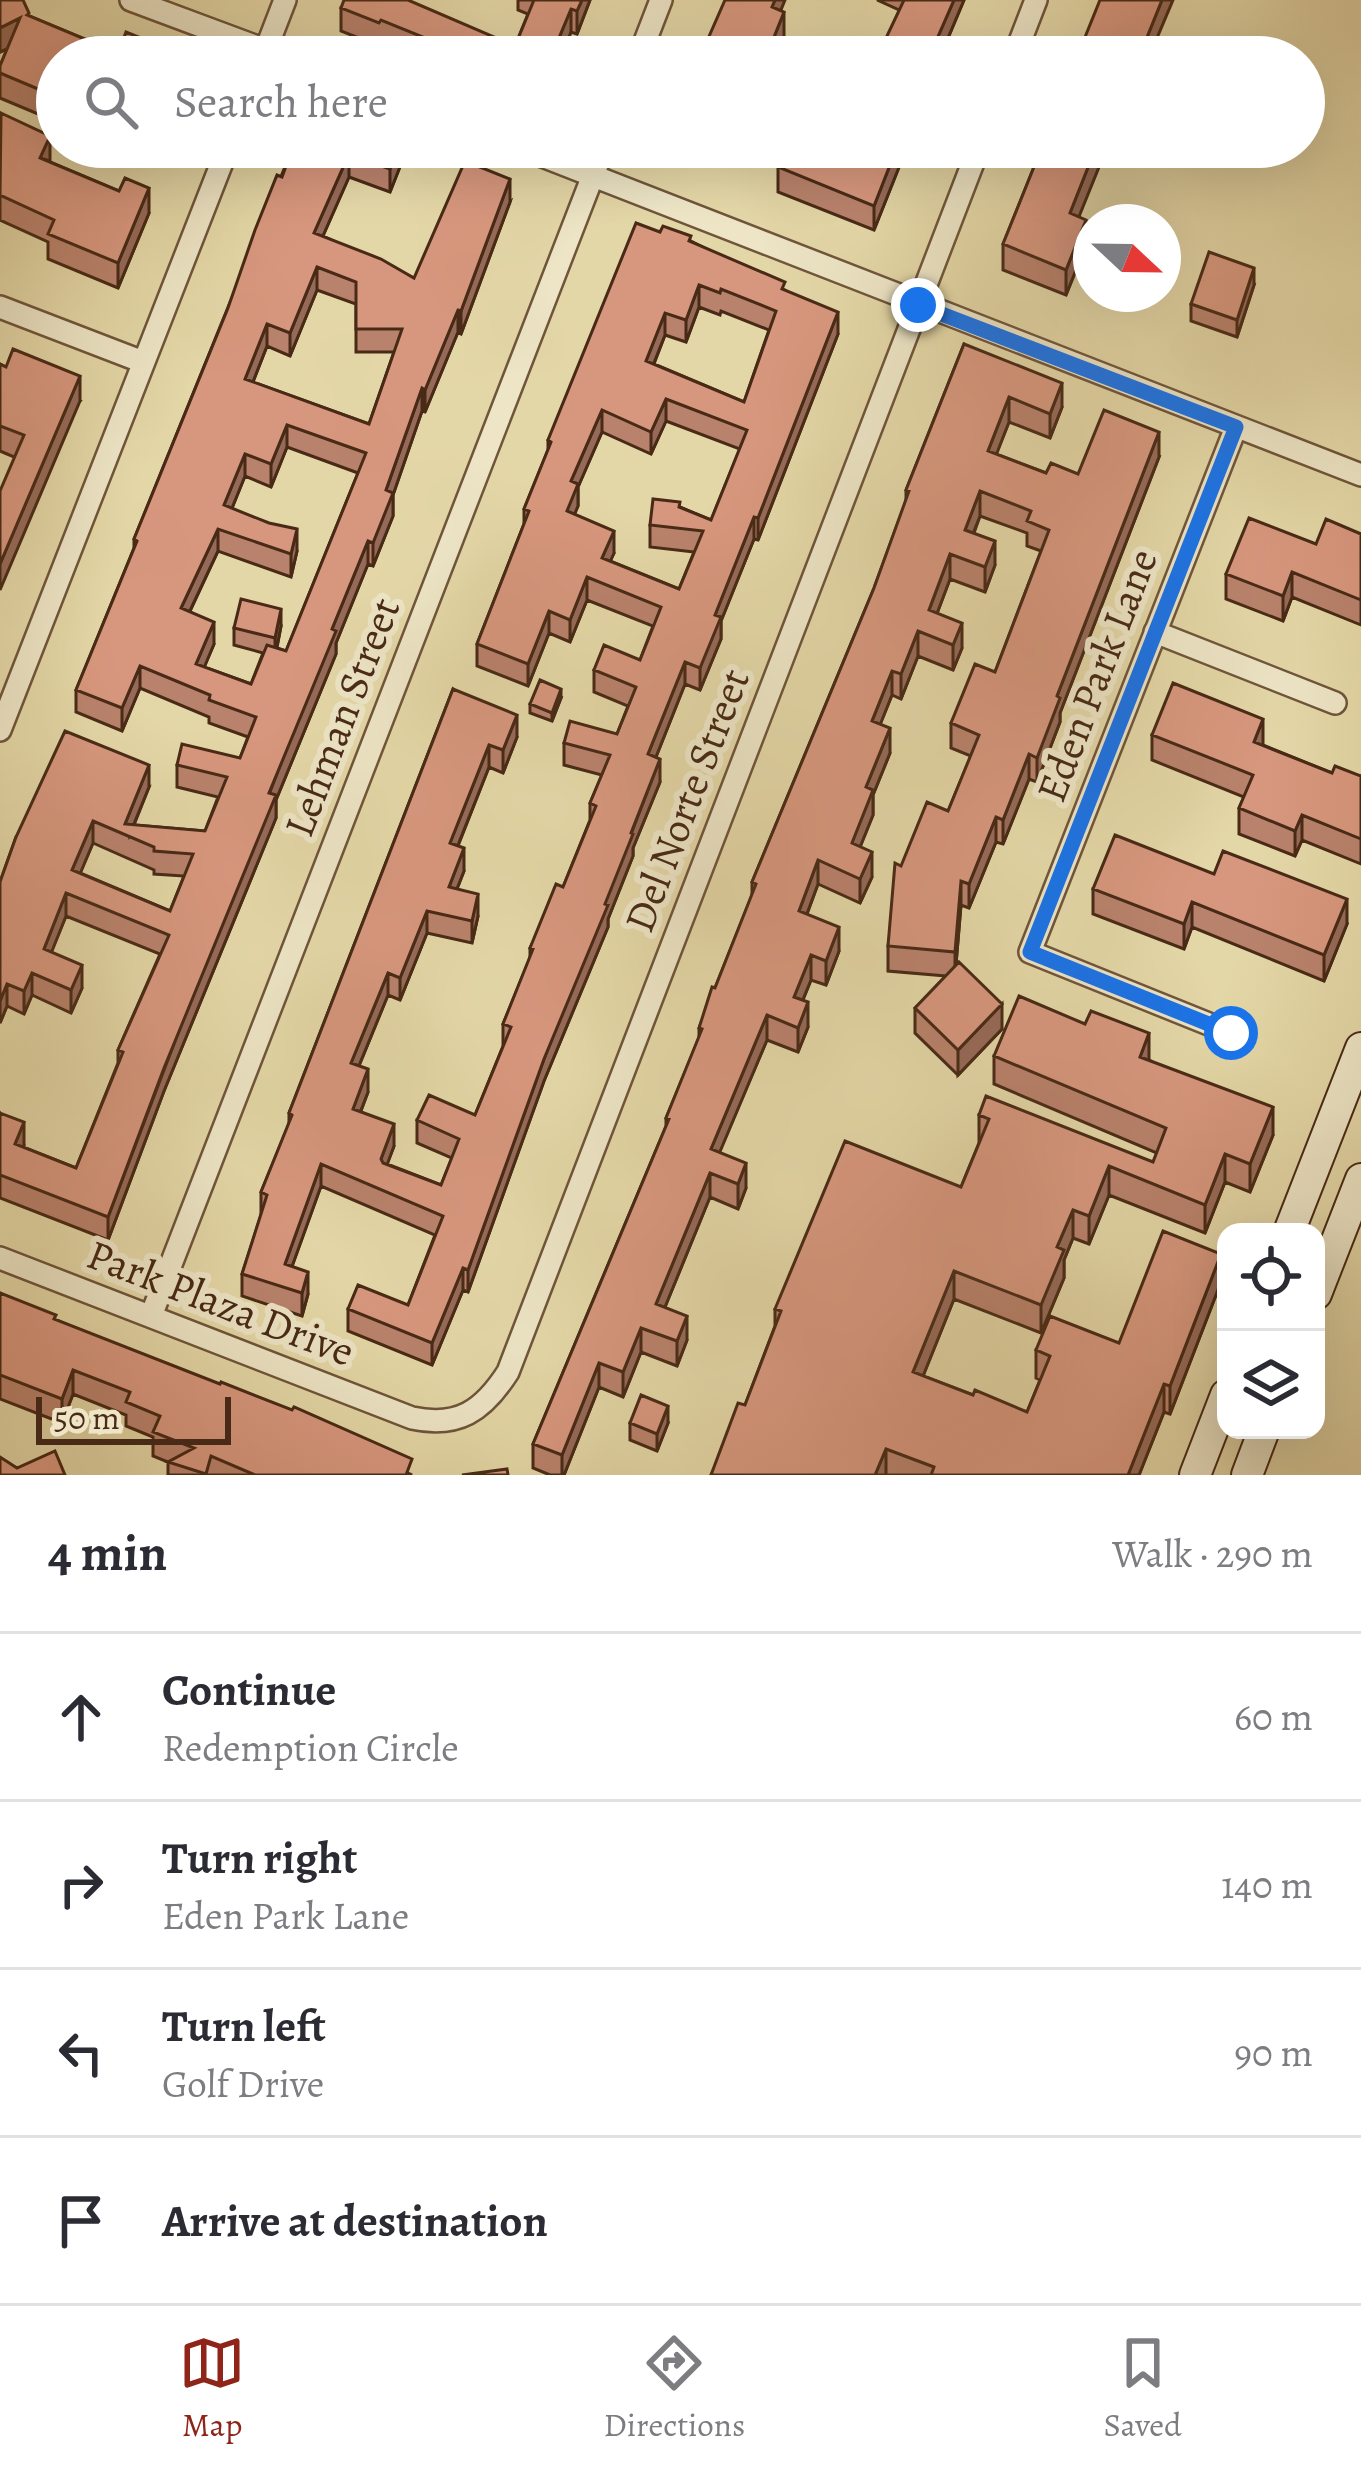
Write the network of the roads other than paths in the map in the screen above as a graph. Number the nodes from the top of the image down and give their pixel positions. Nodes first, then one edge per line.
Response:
1 (131, 0) edge
2 (285, 0) edge
3 (662, 0) edge
4 (1036, 0) edge
5 (223, 36) edge
6 (276, 36) edge
7 (647, 36) edge
8 (1022, 36) edge
9 (220, 168) edge
10 (574, 168) edge
11 (596, 168) edge
12 (971, 168) edge
13 (593, 175) junction
14 (918, 305) junction
15 (0, 307) edge
16 (143, 362) junction
17 (1236, 427) junction
18 (1361, 475) edge
19 (1155, 632) junction
20 (10, 671) edge
21 (1335, 703) dead end
22 (0, 730) edge
23 (1231, 1033) dead end
24 (1361, 1048) edge
25 (1361, 1179) edge
26 (1293, 1223) edge
27 (0, 1258) edge
28 (1325, 1271) edge
29 (151, 1316) junction
30 (1217, 1418) edge
31 (414, 1419) joint
32 (1261, 1439) edge
33 (1195, 1475) edge
34 (1247, 1475) edge

1 - 5 street
2 - 6 street
3 - 7 street
4 - 8 street
9 - 16 street
10 - 13 street
11 - 13 street, Lehman Street
12 - 14 street, Del Norte Street
13 - 14 street
13 - 29 street, Lehman Street
14 - 17 street
14 - 31 street, Del Norte Street
15 - 16 street
16 - 20 street
17 - 18 street
17 - 19 street, Eden Park Lane
19 - 21 street
19 - 23 street, Eden Park Lane
20 - 22 street
24 - 26 main road
25 - 28 main road
27 - 29 street, Park Plaza Drive
29 - 31 street, Park Plaza Drive
30 - 33 main road
32 - 34 main road

